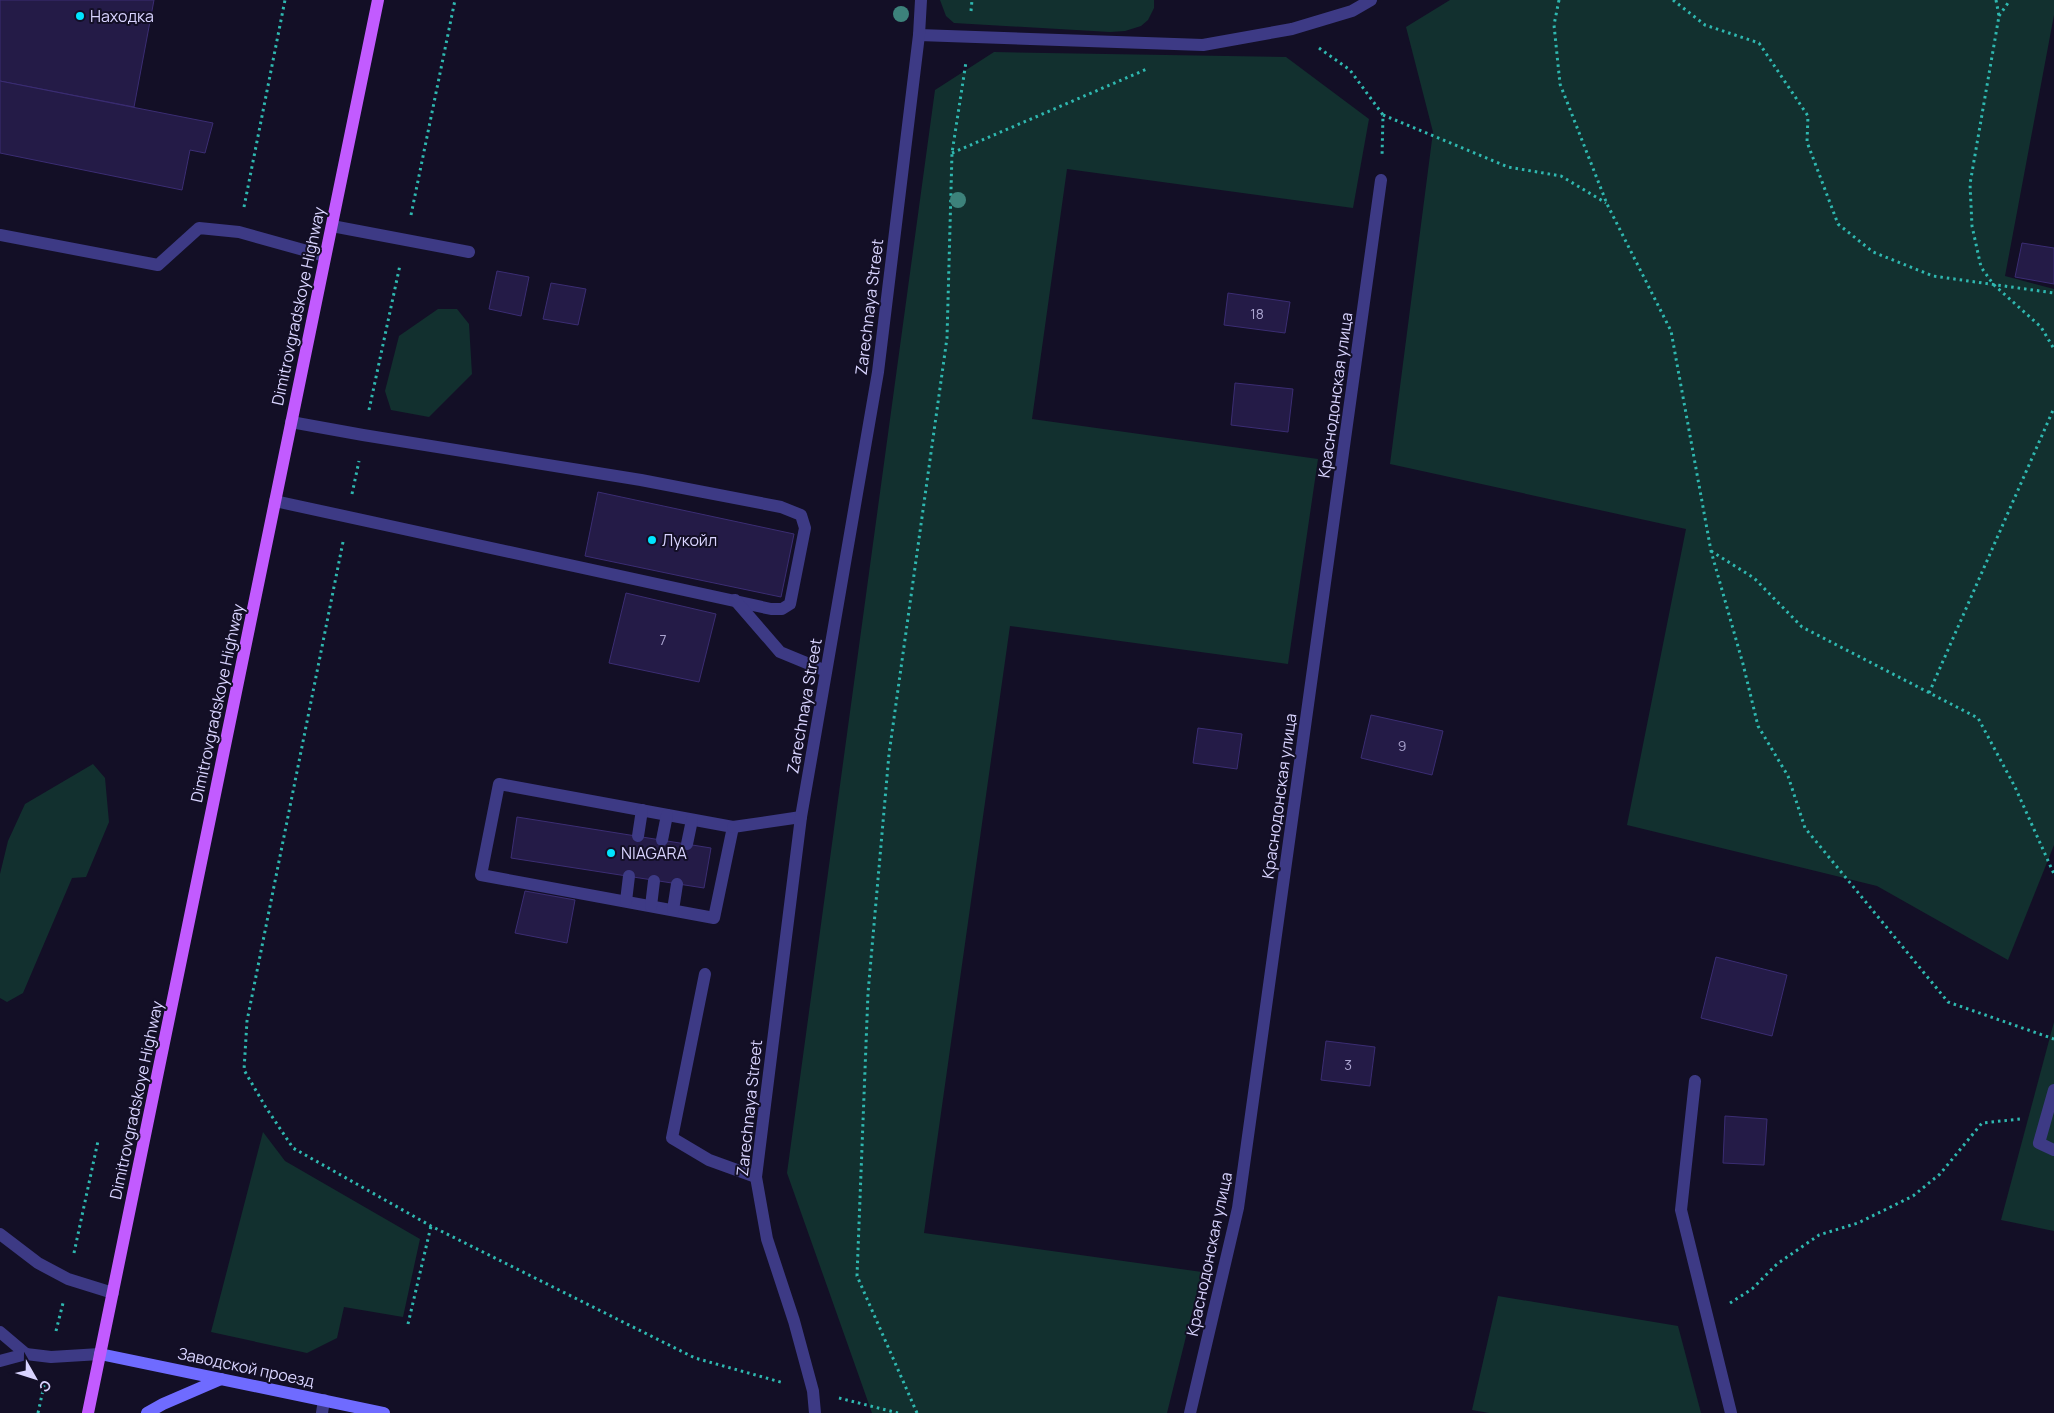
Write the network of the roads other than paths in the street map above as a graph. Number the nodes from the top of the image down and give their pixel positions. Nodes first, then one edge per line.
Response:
1 (378, 0) edge
2 (921, 0) edge
3 (1371, 0) edge
4 (919, 35) junction
5 (1381, 180) road end
6 (332, 226) junction
7 (0, 235) edge
8 (469, 252) dead end
9 (325, 256) junction
10 (291, 422) junction
11 (275, 501) junction
12 (735, 600) junction
13 (826, 671) junction
14 (642, 810) junction
15 (667, 815) junction
16 (801, 816) junction
17 (692, 820) junction
18 (733, 827) junction
19 (638, 836) dead end
20 (662, 840) dead end
21 (687, 844) dead end
22 (629, 876) dead end
23 (654, 880) dead end
24 (677, 884) dead end
25 (626, 901) junction
26 (651, 906) junction
27 (673, 910) junction
28 (705, 974) dead end
29 (1695, 1081) dead end
30 (2054, 1090) edge
31 (2054, 1150) edge
32 (756, 1177) junction
33 (0, 1234) edge
34 (113, 1293) junction
35 (0, 1332) edge
36 (26, 1354) junction
37 (100, 1354) junction
38 (0, 1361) edge
39 (222, 1379) junction
40 (324, 1400) junction
41 (88, 1413) edge
42 (147, 1413) edge
43 (322, 1413) edge
44 (384, 1413) edge
45 (815, 1413) edge
46 (1190, 1413) edge
47 (1731, 1413) edge

1 - 6 main road, Dimitrovgradskoye Highway
2 - 4 street, Zarechnaya Street
3 - 4 street
4 - 13 street, Zarechnaya Street
5 - 46 street, Краснодонская улица
6 - 8 street
6 - 9 main road, Dimitrovgradskoye Highway
7 - 9 street
9 - 10 main road, Dimitrovgradskoye Highway
10 - 11 main road, Dimitrovgradskoye Highway
10 - 12 street
11 - 12 street
11 - 34 main road, Dimitrovgradskoye Highway
12 - 13 street
13 - 16 street, Zarechnaya Street
14 - 15 street
14 - 19 street
14 - 25 street
15 - 17 street
15 - 20 street
16 - 18 street
16 - 32 street, Zarechnaya Street
17 - 18 street
17 - 21 street
18 - 27 street
22 - 25 street
23 - 26 street
24 - 27 street
25 - 26 street
26 - 27 street
28 - 32 street
29 - 47 street
30 - 31 street
32 - 45 street, Zarechnaya Street
33 - 34 street
34 - 37 main road, Dimitrovgradskoye Highway
35 - 36 street
36 - 37 street
36 - 38 street
37 - 39 main road, Заводской проезд
37 - 41 main road, Dimitrovgradskoye Highway
39 - 40 main road, Заводской проезд
39 - 42 main road
40 - 43 street
40 - 44 main road, Заводской проезд

